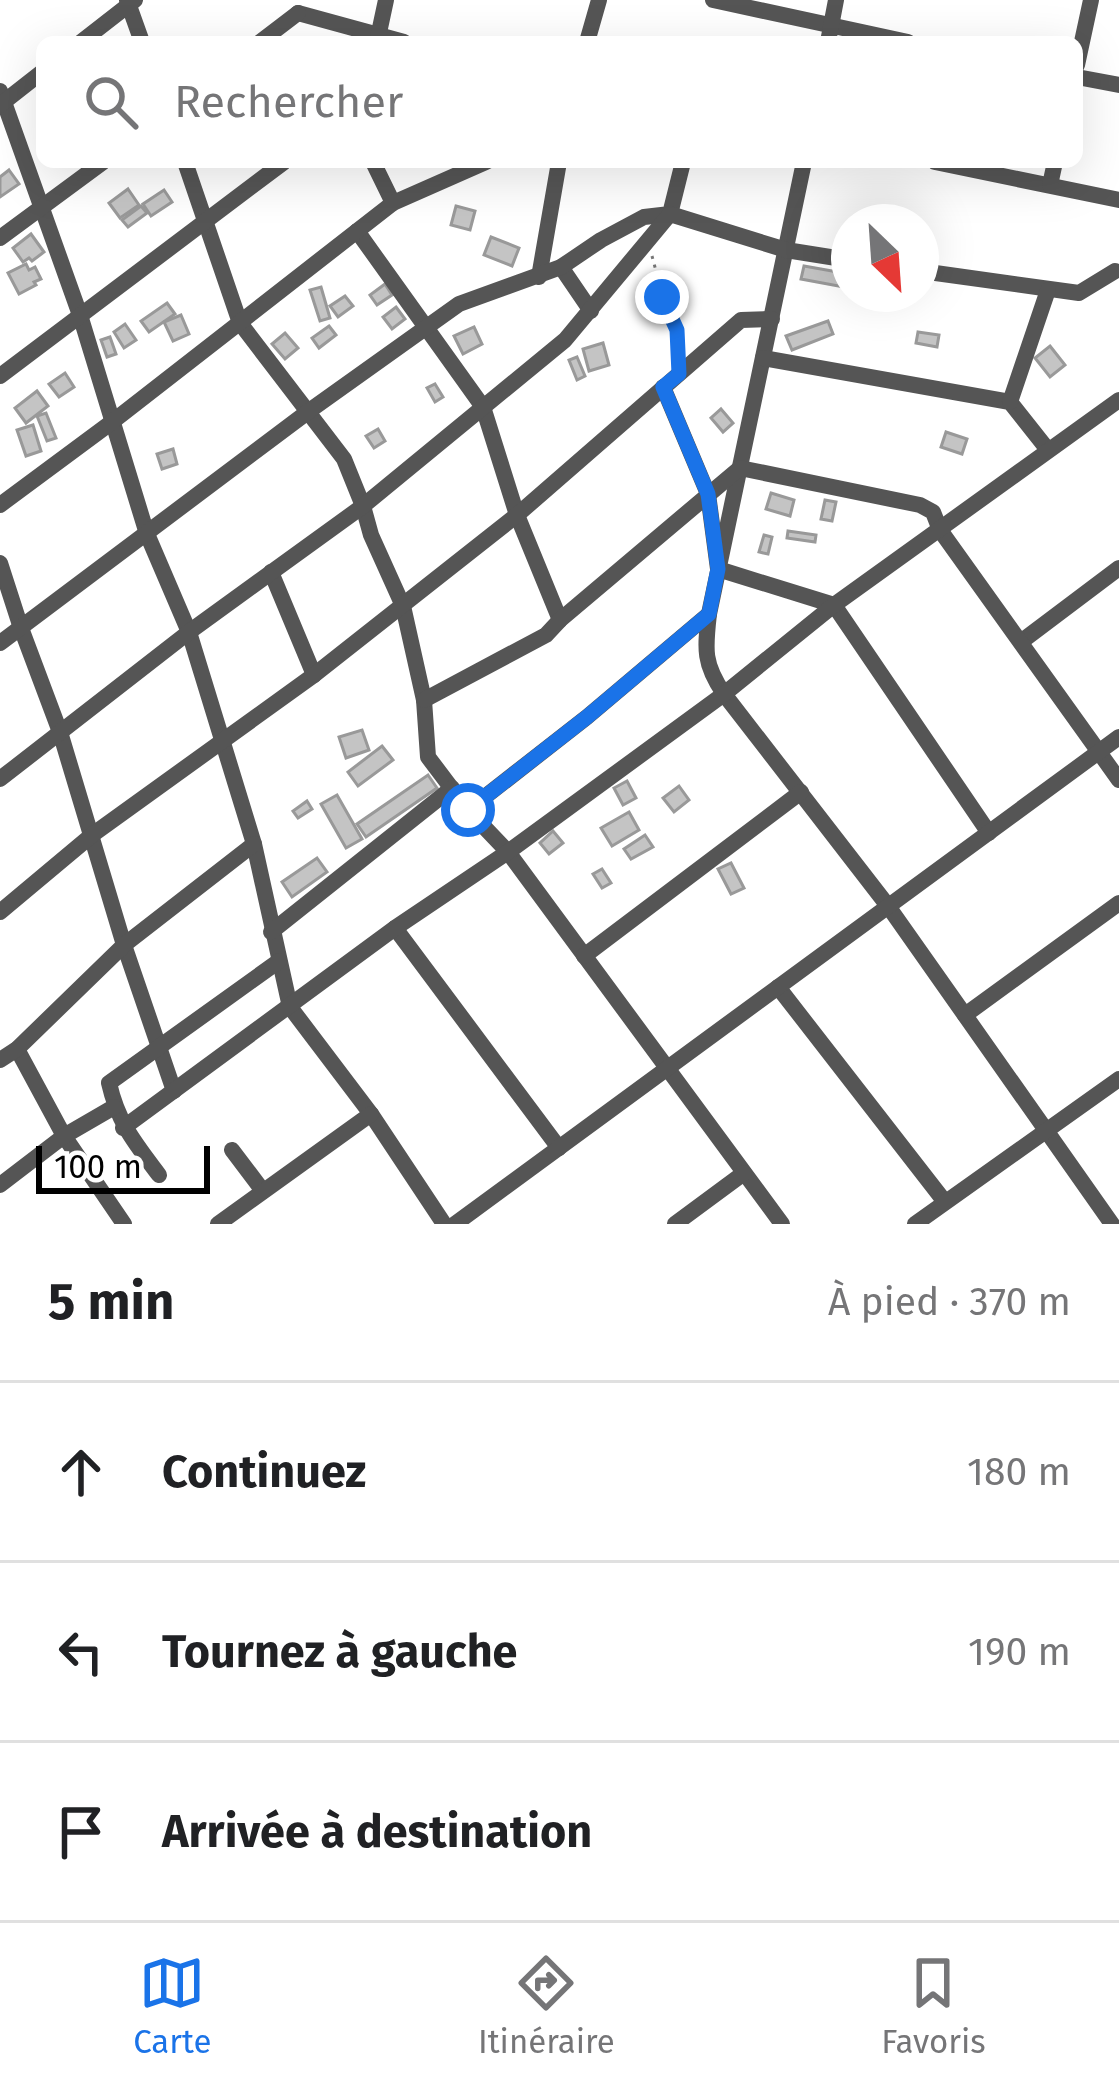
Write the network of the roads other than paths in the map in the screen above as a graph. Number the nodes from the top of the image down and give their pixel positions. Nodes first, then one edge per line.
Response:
1 (386, 0) edge
2 (599, 0) edge
3 (713, 0) edge
4 (836, 0) edge
5 (1091, 0) edge
6 (130, 2) edge
7 (295, 6) edge
8 (829, 34) edge
9 (88, 36) edge
10 (140, 36) edge
11 (266, 36) edge
12 (370, 36) edge
13 (379, 36) edge
14 (589, 36) edge
15 (1083, 37) edge
16 (36, 76) edge
17 (1083, 78) edge
18 (1119, 85) edge
19 (1, 99) edge
20 (96, 168) edge
21 (187, 168) edge
22 (276, 168) edge
23 (376, 168) edge
24 (472, 168) edge
25 (559, 168) edge
26 (682, 168) edge
27 (803, 168) edge
28 (965, 168) edge
29 (1054, 168) edge
30 (1050, 185) junction
31 (1119, 200) edge
32 (393, 203) junction
33 (41, 208) junction
34 (670, 214) junction
35 (205, 220) junction
36 (357, 231) junction
37 (0, 238) edge
38 (786, 250) junction
39 (831, 257) edge
40 (561, 267) junction
41 (1118, 271) edge
42 (939, 274) edge
43 (538, 277) junction
44 (1048, 290) junction
45 (591, 311) junction
46 (80, 315) junction
47 (772, 319) junction
48 (240, 322) junction
49 (426, 326) junction
50 (764, 358) junction
51 (0, 376) edge
52 (663, 387) junction
53 (1119, 400) edge
54 (1010, 402) junction
55 (483, 407) junction
56 (309, 411) junction
57 (112, 422) junction
58 (1048, 450) junction
59 (740, 468) junction
60 (708, 494) junction
61 (0, 505) edge
62 (363, 506) junction
63 (517, 515) junction
64 (940, 530) junction
65 (147, 534) junction
66 (0, 563) edge
67 (1119, 568) edge
68 (718, 569) junction
69 (271, 572) junction
70 (403, 605) junction
71 (834, 605) junction
72 (709, 614) junction
73 (560, 620) junction
74 (21, 628) junction
75 (189, 632) junction
76 (1022, 641) junction
77 (0, 644) edge
78 (314, 675) junction
79 (724, 694) junction
80 (424, 700) junction
81 (60, 732) junction
82 (1119, 737) edge
83 (223, 742) junction
84 (1099, 752) junction
85 (0, 779) edge
86 (1119, 780) edge
87 (452, 788) junction
88 (801, 792) junction
89 (468, 810) junction
90 (989, 832) junction
91 (92, 835) junction
92 (254, 844) junction
93 (508, 852) junction
94 (1119, 903) edge
95 (889, 906) junction
96 (0, 912) edge
97 (395, 928) junction
98 (272, 932) junction
99 (124, 945) junction
100 (584, 956) junction
101 (278, 961) junction
102 (778, 988) junction
103 (290, 1007) junction
104 (965, 1015) junction
105 (159, 1046) junction
106 (17, 1049) junction
107 (0, 1060) edge
108 (668, 1068) junction
109 (1119, 1079) edge
110 (174, 1090) junction
111 (114, 1107) junction
112 (371, 1114) junction
113 (124, 1128) junction
114 (1046, 1130) junction
115 (64, 1136) junction
116 (559, 1148) junction
117 (232, 1150) dead end
118 (744, 1173) junction
119 (159, 1175) dead end
120 (0, 1185) edge
121 (263, 1191) junction
122 (945, 1202) junction
123 (1113, 1218) edge
124 (124, 1224) edge
125 (218, 1224) edge
126 (444, 1224) edge
127 (455, 1224) edge
128 (675, 1224) edge
129 (782, 1224) edge
130 (915, 1224) edge

1 - 13 street
2 - 14 street
3 - 8 street
4 - 8 street
5 - 15 street
6 - 9 street
6 - 10 street
7 - 11 street
7 - 12 street
16 - 19 street
17 - 18 street
19 - 33 street
20 - 33 street
21 - 35 street
22 - 35 street
23 - 32 street
24 - 32 street
25 - 43 street
26 - 34 street
27 - 38 street
28 - 30 street
29 - 30 street
30 - 31 street
32 - 36 street
33 - 37 street
33 - 46 street
34 - 38 street
34 - 40 street
34 - 45 street
35 - 46 street
35 - 48 street
36 - 48 street
36 - 49 street
38 - 39 street
38 - 47 street
40 - 43 street
40 - 45 street
41 - 44 street
42 - 44 street
43 - 49 street
44 - 54 street
45 - 55 street
46 - 51 street
46 - 57 street
47 - 50 street
47 - 52 street
48 - 56 street
48 - 57 street
49 - 55 street
49 - 56 street
50 - 54 street
50 - 59 street
52 - 60 street
52 - 63 street
53 - 58 street
54 - 58 street
55 - 62 street
55 - 63 street
56 - 62 street
56 - 65 street
57 - 61 street
57 - 65 street
58 - 64 street
59 - 60 street
59 - 64 street
59 - 68 street
60 - 68 street
60 - 73 street
62 - 69 street
62 - 70 street
63 - 70 street
63 - 73 street
64 - 71 street
64 - 76 street
65 - 74 street
65 - 75 street
66 - 74 street
67 - 76 street
68 - 71 street
68 - 72 street
69 - 75 street
69 - 78 street
70 - 78 street
70 - 80 street
71 - 79 street
71 - 90 street
72 - 79 street
72 - 89 street
73 - 80 street
74 - 77 street
74 - 81 street
75 - 81 street
75 - 83 street
76 - 84 street
78 - 83 street
79 - 88 street
79 - 93 street
80 - 87 street
81 - 85 street
81 - 91 street
82 - 84 street
83 - 91 street
83 - 92 street
84 - 86 street
84 - 90 street
87 - 89 street
87 - 98 street
88 - 95 street
88 - 100 street
89 - 93 street
90 - 95 street
91 - 96 street
91 - 99 street
92 - 98 street
92 - 99 street
93 - 97 street
93 - 100 street
94 - 104 street
95 - 102 street
95 - 104 street
97 - 103 street
97 - 116 street
98 - 101 street
99 - 105 street
99 - 106 street
100 - 108 street
101 - 103 street
101 - 105 street
102 - 108 street
102 - 122 street
103 - 110 street
103 - 112 street
104 - 114 street
105 - 110 street
105 - 111 street
106 - 107 street
106 - 115 street
108 - 116 street
108 - 118 street
109 - 114 street
110 - 113 street
111 - 113 street
111 - 115 street
112 - 121 street
112 - 126 street
113 - 119 street
114 - 122 street
114 - 123 street
115 - 120 street
115 - 124 street
116 - 127 street
117 - 121 street
118 - 128 street
118 - 129 street
121 - 125 street
122 - 130 street

